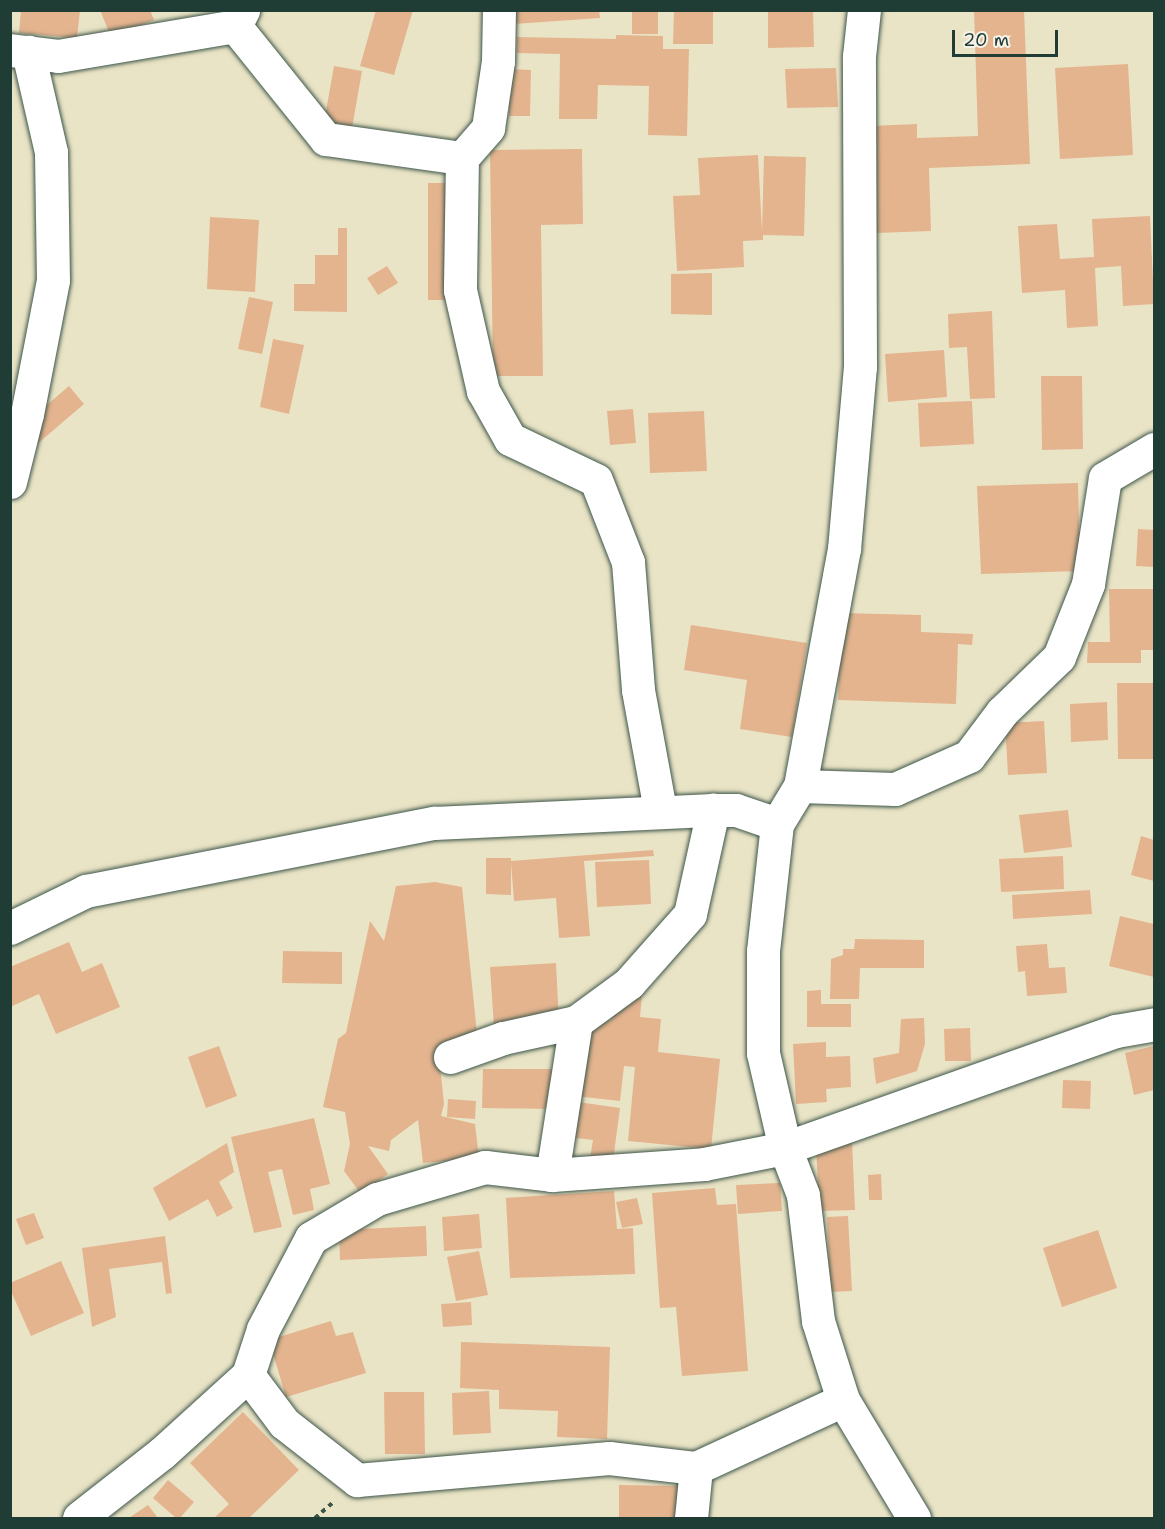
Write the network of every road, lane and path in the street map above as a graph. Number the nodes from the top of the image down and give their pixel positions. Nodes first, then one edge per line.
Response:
1 (499, 10) edge
2 (864, 10) edge
3 (239, 18) edge
4 (19, 51) edge
5 (462, 158) junction
6 (1155, 449) edge
7 (10, 482) edge
8 (800, 786) junction
9 (660, 810) junction
10 (713, 810) junction
11 (777, 824) junction
12 (10, 928) edge
13 (576, 1022) junction
14 (1155, 1024) edge
15 (450, 1057) dead end
16 (785, 1148) junction
17 (552, 1175) junction
18 (248, 1375) junction
19 (843, 1400) junction
20 (696, 1468) junction
21 (79, 1518) edge
22 (691, 1518) edge
23 (914, 1518) edge

1 - 5 street
2 - 8 street
3 - 4 street
3 - 5 street
4 - 7 street
5 - 9 street
6 - 8 street
8 - 11 street
9 - 10 street
9 - 12 street
10 - 11 street
10 - 13 street
11 - 16 street
13 - 15 street
13 - 17 street
14 - 16 street
16 - 17 street
16 - 19 street
17 - 18 street
18 - 20 street
18 - 21 street
19 - 20 street
19 - 23 street
20 - 22 street

